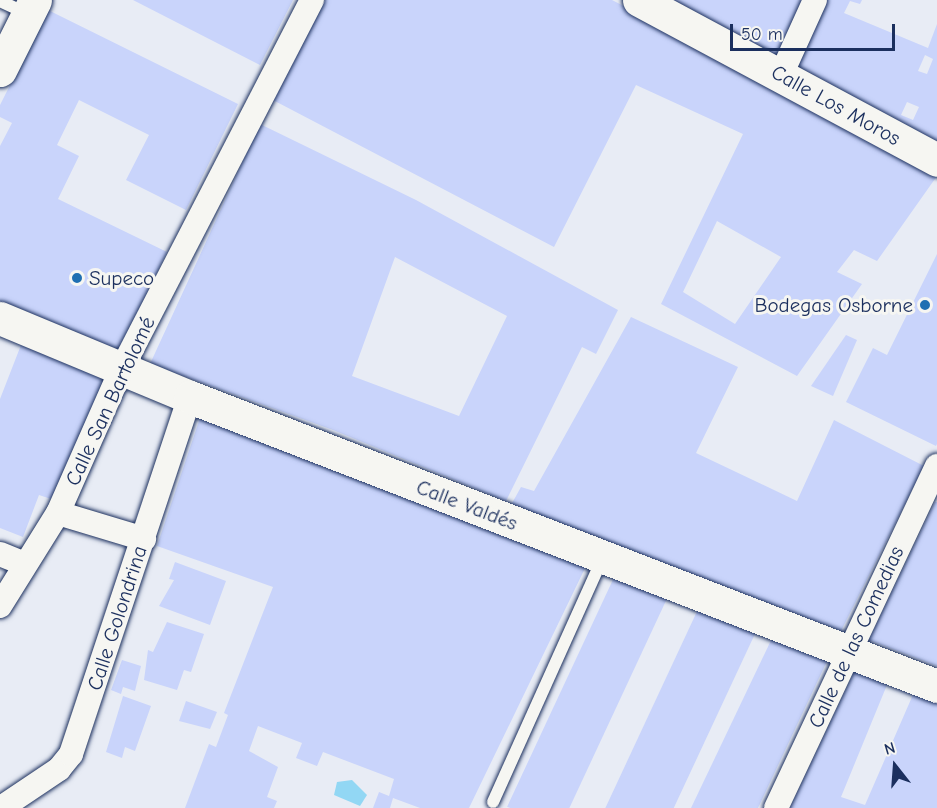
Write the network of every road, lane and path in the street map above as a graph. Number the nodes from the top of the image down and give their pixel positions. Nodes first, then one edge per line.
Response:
1 (312, 0) edge
2 (639, 0) edge
3 (815, 0) edge
4 (21, 5) edge
5 (0, 70) edge
6 (782, 75) junction
7 (937, 160) edge
8 (0, 318) edge
9 (122, 368) junction
10 (190, 398) junction
11 (937, 466) edge
12 (58, 513) junction
13 (144, 539) junction
14 (0, 554) edge
15 (603, 557) junction
16 (25, 564) junction
17 (0, 606) edge
18 (848, 651) junction
19 (937, 686) edge
20 (493, 802) dead end
21 (1, 808) edge
22 (776, 808) edge

1 - 9 street, Calle San Bartolomé
2 - 6 street, Calle Los Moros
3 - 6 street
4 - 5 street
6 - 7 street, Calle Los Moros
8 - 9 street, Calle Valdés
9 - 10 street, Calle Valdés
9 - 12 street, Calle San Bartolomé
10 - 13 street, Calle Golondrina
10 - 15 street, Calle Valdés
11 - 18 street, Calle de las Comedias
12 - 13 street
12 - 16 street, Calle San Bartolomé
13 - 21 street, Calle Golondrina
14 - 16 street
15 - 18 street, Calle Valdés
15 - 20 lane
16 - 17 street, Calle San Bartolomé
18 - 19 street, Calle Valdés
18 - 22 street, Calle de las Comedias

